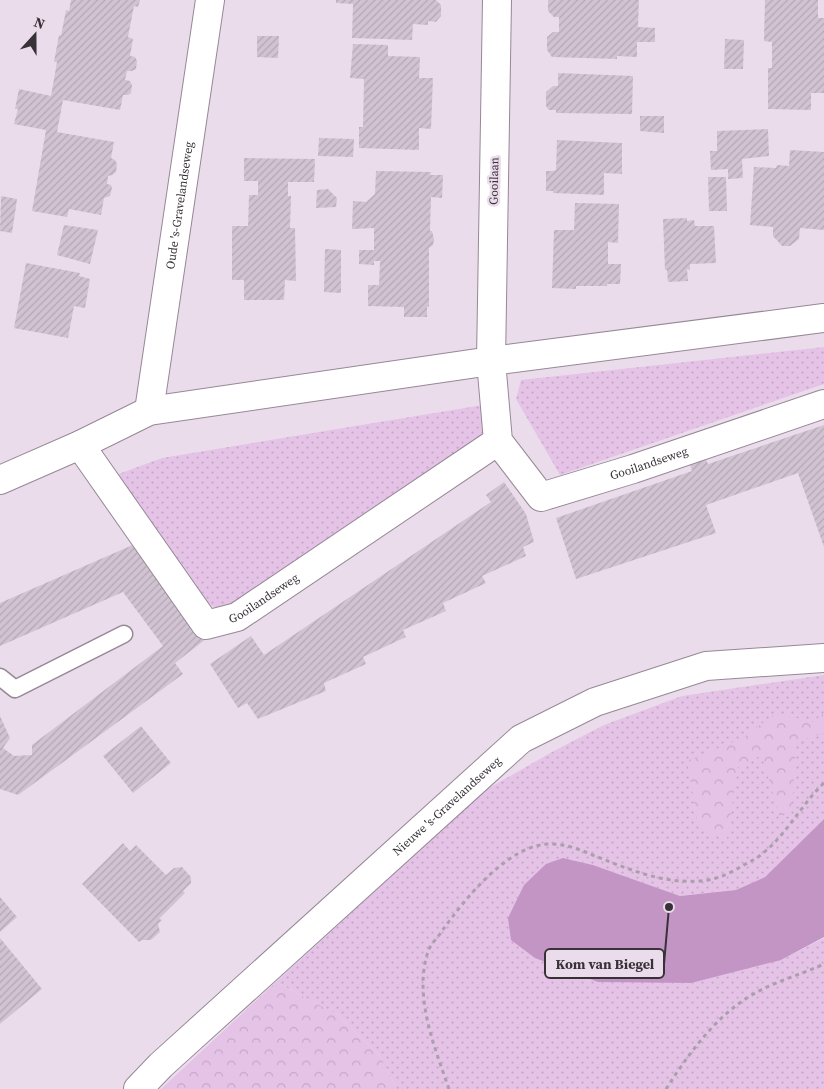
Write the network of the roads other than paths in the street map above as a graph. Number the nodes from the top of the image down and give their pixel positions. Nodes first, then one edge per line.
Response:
1 (210, 0) edge
2 (497, 0) edge
3 (824, 318) edge
4 (491, 362) junction
5 (824, 404) edge
6 (149, 411) junction
7 (498, 441) junction
8 (80, 445) junction
9 (0, 480) edge
10 (124, 634) dead end
11 (824, 658) edge
12 (0, 677) edge
13 (138, 1089) edge

1 - 6 street, Oude 's-Gravelandseweg
2 - 4 street, Gooilaan
3 - 4 street
4 - 6 street
4 - 7 street
5 - 7 street, Gooilandseweg
6 - 8 street
7 - 8 street, Gooilandseweg
8 - 9 street
10 - 12 lane
11 - 13 street, Nieuwe 's-Gravelandseweg

